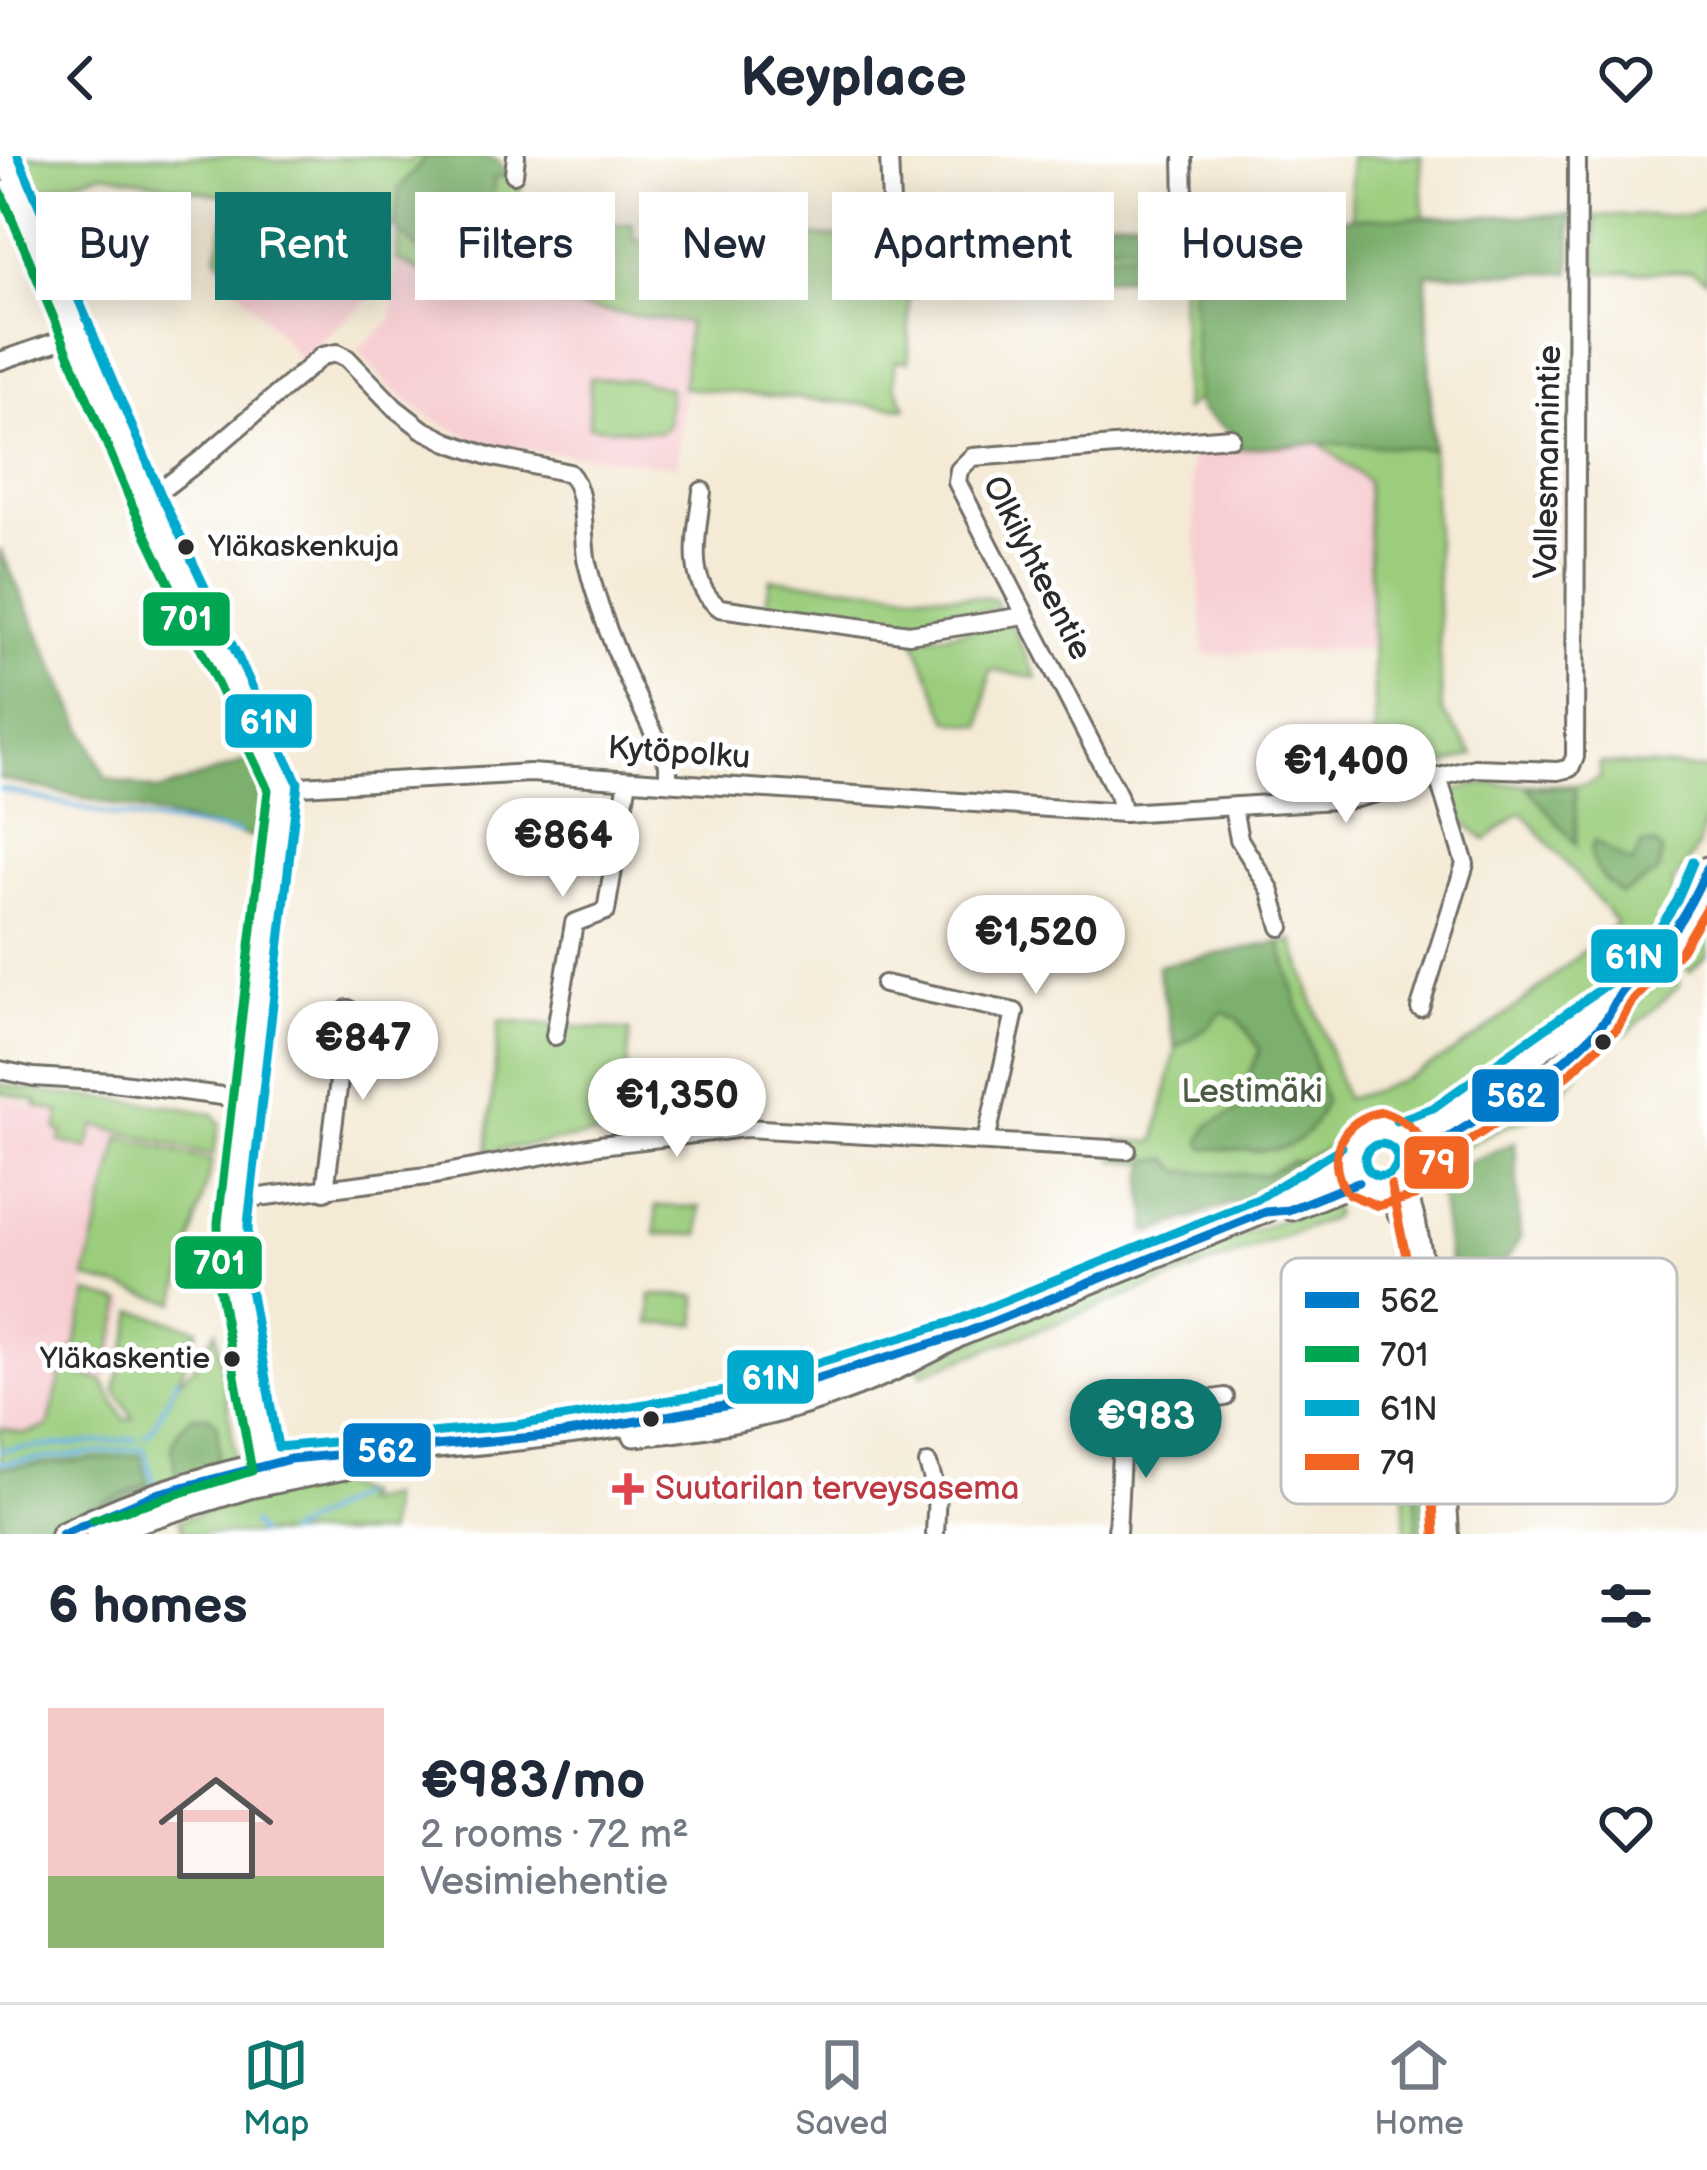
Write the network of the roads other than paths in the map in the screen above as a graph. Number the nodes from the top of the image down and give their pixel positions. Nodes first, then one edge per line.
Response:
1 (2, 156) edge
2 (889, 156) edge
3 (1183, 156) edge
4 (1577, 156) edge
5 (890, 192) edge
6 (1184, 192) edge
7 (76, 335) junction
8 (0, 362) edge
9 (1231, 437) dead end
10 (702, 491) dead end
11 (147, 501) junction
12 (1025, 616) junction
13 (1570, 768) joint
14 (1438, 777) junction
15 (628, 780) junction
16 (668, 782) junction
17 (283, 788) junction
18 (1233, 808) junction
19 (1123, 813) junction
20 (1707, 868) edge
21 (1699, 901) edge
22 (1281, 927) dead end
23 (884, 984) dead end
24 (1618, 994) junction
25 (1420, 1008) dead end
26 (348, 1009) dead end
27 (555, 1036) dead end
28 (0, 1070) edge
29 (245, 1099) junction
30 (1401, 1135) junction
31 (986, 1141) junction
32 (1127, 1150) dead end
33 (1409, 1170) junction
34 (1354, 1171) junction
35 (325, 1190) junction
36 (1384, 1192) junction
37 (235, 1200) junction
38 (1421, 1257) joint
39 (1225, 1397) dead end
40 (928, 1464) dead end
41 (268, 1473) junction
42 (1449, 1504) edge
43 (62, 1534) edge
44 (97, 1534) edge
45 (935, 1534) edge
46 (1117, 1534) edge
47 (1450, 1534) edge

1 - 7 street
2 - 5 street
3 - 6 street
4 - 13 street, Vallesmannintie
7 - 8 street
7 - 11 street
9 - 12 street, Olkilyhteentie
10 - 12 street
11 - 16 street
11 - 17 street
12 - 19 street, Olkilyhteentie
13 - 14 street, Kytöpolku
14 - 18 street, Kytöpolku
14 - 25 street
15 - 16 street, Kytöpolku
15 - 17 street, Kytöpolku
15 - 27 street
16 - 19 street, Kytöpolku
17 - 29 street
18 - 19 street, Kytöpolku
18 - 22 street
20 - 21 main road
21 - 24 main road
23 - 31 street
24 - 30 main road
24 - 33 main road
26 - 35 street
28 - 29 street
29 - 37 street
30 - 33 main road
30 - 34 main road
31 - 32 street
31 - 35 street
33 - 36 main road
33 - 38 street
34 - 36 main road
34 - 41 main road
35 - 37 street
36 - 38 street
37 - 41 street
39 - 46 street
40 - 45 street
41 - 43 main road
41 - 44 main road
42 - 47 street

